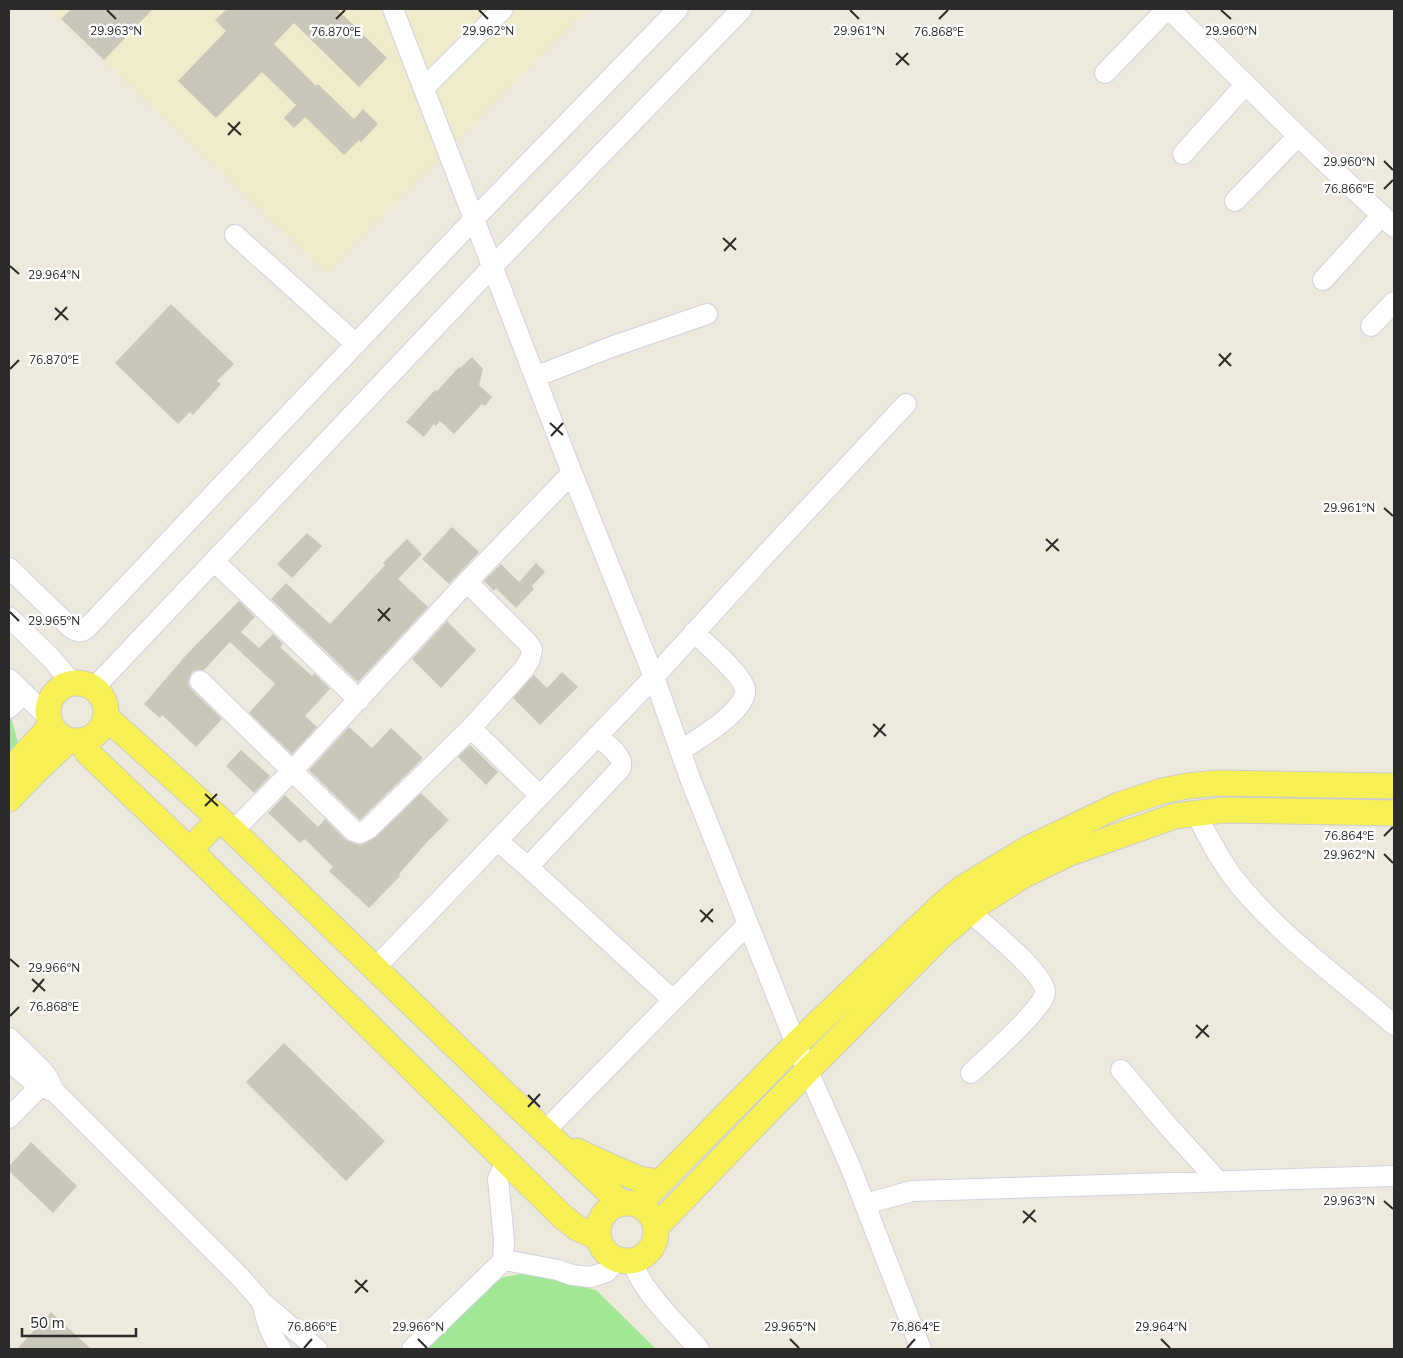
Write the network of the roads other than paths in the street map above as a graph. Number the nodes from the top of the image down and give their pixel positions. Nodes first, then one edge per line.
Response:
1 (393, 9) edge
2 (503, 9) edge
3 (678, 9) edge
4 (742, 9) edge
5 (1168, 9) edge
6 (1105, 73) dead end
7 (1246, 84) junction
8 (424, 88) junction
9 (1298, 136) junction
10 (1183, 154) dead end
11 (1235, 200) dead end
12 (474, 220) junction
13 (1388, 221) edge
14 (235, 235) dead end
15 (493, 266) junction
16 (1322, 280) dead end
17 (1394, 302) edge
18 (708, 314) dead end
19 (1370, 326) dead end
20 (356, 344) junction
21 (535, 377) junction
22 (906, 404) dead end
23 (572, 473) junction
24 (214, 561) junction
25 (9, 568) edge
26 (467, 582) junction
27 (9, 617) edge
28 (694, 632) junction
29 (654, 677) junction
30 (9, 679) edge
31 (200, 681) dead end
32 (83, 685) junction
33 (24, 693) junction
34 (358, 700) junction
35 (9, 708) edge
36 (106, 717) junction
37 (472, 728) junction
38 (63, 731) junction
39 (597, 736) junction
40 (680, 751) junction
41 (293, 770) junction
42 (9, 771) edge
43 (1394, 786) edge
44 (540, 796) junction
45 (9, 799) edge
46 (1394, 813) edge
47 (1196, 814) junction
48 (226, 825) junction
49 (498, 840) junction
50 (190, 850) junction
51 (528, 867) junction
52 (970, 912) junction
53 (748, 924) junction
54 (375, 968) junction
55 (672, 1000) junction
56 (1394, 1025) edge
57 (9, 1038) edge
58 (796, 1044) junction
59 (9, 1060) edge
60 (808, 1070) junction
61 (1121, 1070) dead end
62 (971, 1073) dead end
63 (47, 1085) junction
64 (9, 1118) edge
65 (550, 1135) junction
66 (506, 1161) junction
67 (1394, 1176) edge
68 (1218, 1181) junction
69 (660, 1182) junction
70 (630, 1204) junction
71 (865, 1204) junction
72 (656, 1227) junction
73 (597, 1237) junction
74 (503, 1261) junction
75 (625, 1261) junction
76 (262, 1302) junction
77 (281, 1349) edge
78 (318, 1349) edge
79 (412, 1349) edge
80 (699, 1349) edge
81 (921, 1349) edge

1 - 8 street
2 - 8 street
3 - 12 street
4 - 15 street
5 - 6 street
5 - 7 street
7 - 9 street
7 - 10 street
8 - 12 street
9 - 11 street
9 - 13 street
12 - 15 street
12 - 20 street
13 - 16 street
14 - 20 street
15 - 21 street
15 - 24 street
17 - 19 street
18 - 21 street
20 - 25 street
21 - 23 street
22 - 28 street
23 - 26 street
23 - 29 street
24 - 32 street
24 - 34 street
26 - 34 street
26 - 37 street
27 - 32 street
28 - 29 street
28 - 40 street
29 - 39 street
29 - 40 street
30 - 33 street
31 - 41 street
32 - 36 main road
32 - 38 main road
33 - 35 street
33 - 38 street
34 - 41 street
36 - 38 main road
36 - 48 main road
37 - 41 street
37 - 44 street
38 - 42 main road
38 - 45 main road
38 - 50 main road
39 - 44 street
39 - 51 street
40 - 53 street
41 - 48 street
43 - 58 main road
44 - 49 street
46 - 47 main road
47 - 52 main road
47 - 56 street
48 - 50 main road
48 - 54 main road
49 - 51 street
49 - 54 street
50 - 66 main road
51 - 55 street
52 - 60 main road
52 - 62 street
53 - 55 street
53 - 58 street
54 - 65 main road
55 - 65 street
57 - 63 street
58 - 60 street
58 - 69 main road
59 - 63 street
60 - 71 street
60 - 72 main road
61 - 68 street
63 - 64 street
63 - 76 street
65 - 69 main road
65 - 70 main road
66 - 73 main road
66 - 74 street
67 - 68 street
68 - 71 street
69 - 70 main road
70 - 72 main road
70 - 73 main road
71 - 81 street
72 - 75 main road
73 - 75 main road
74 - 75 street
74 - 79 street
75 - 80 street
76 - 77 street
76 - 78 street

